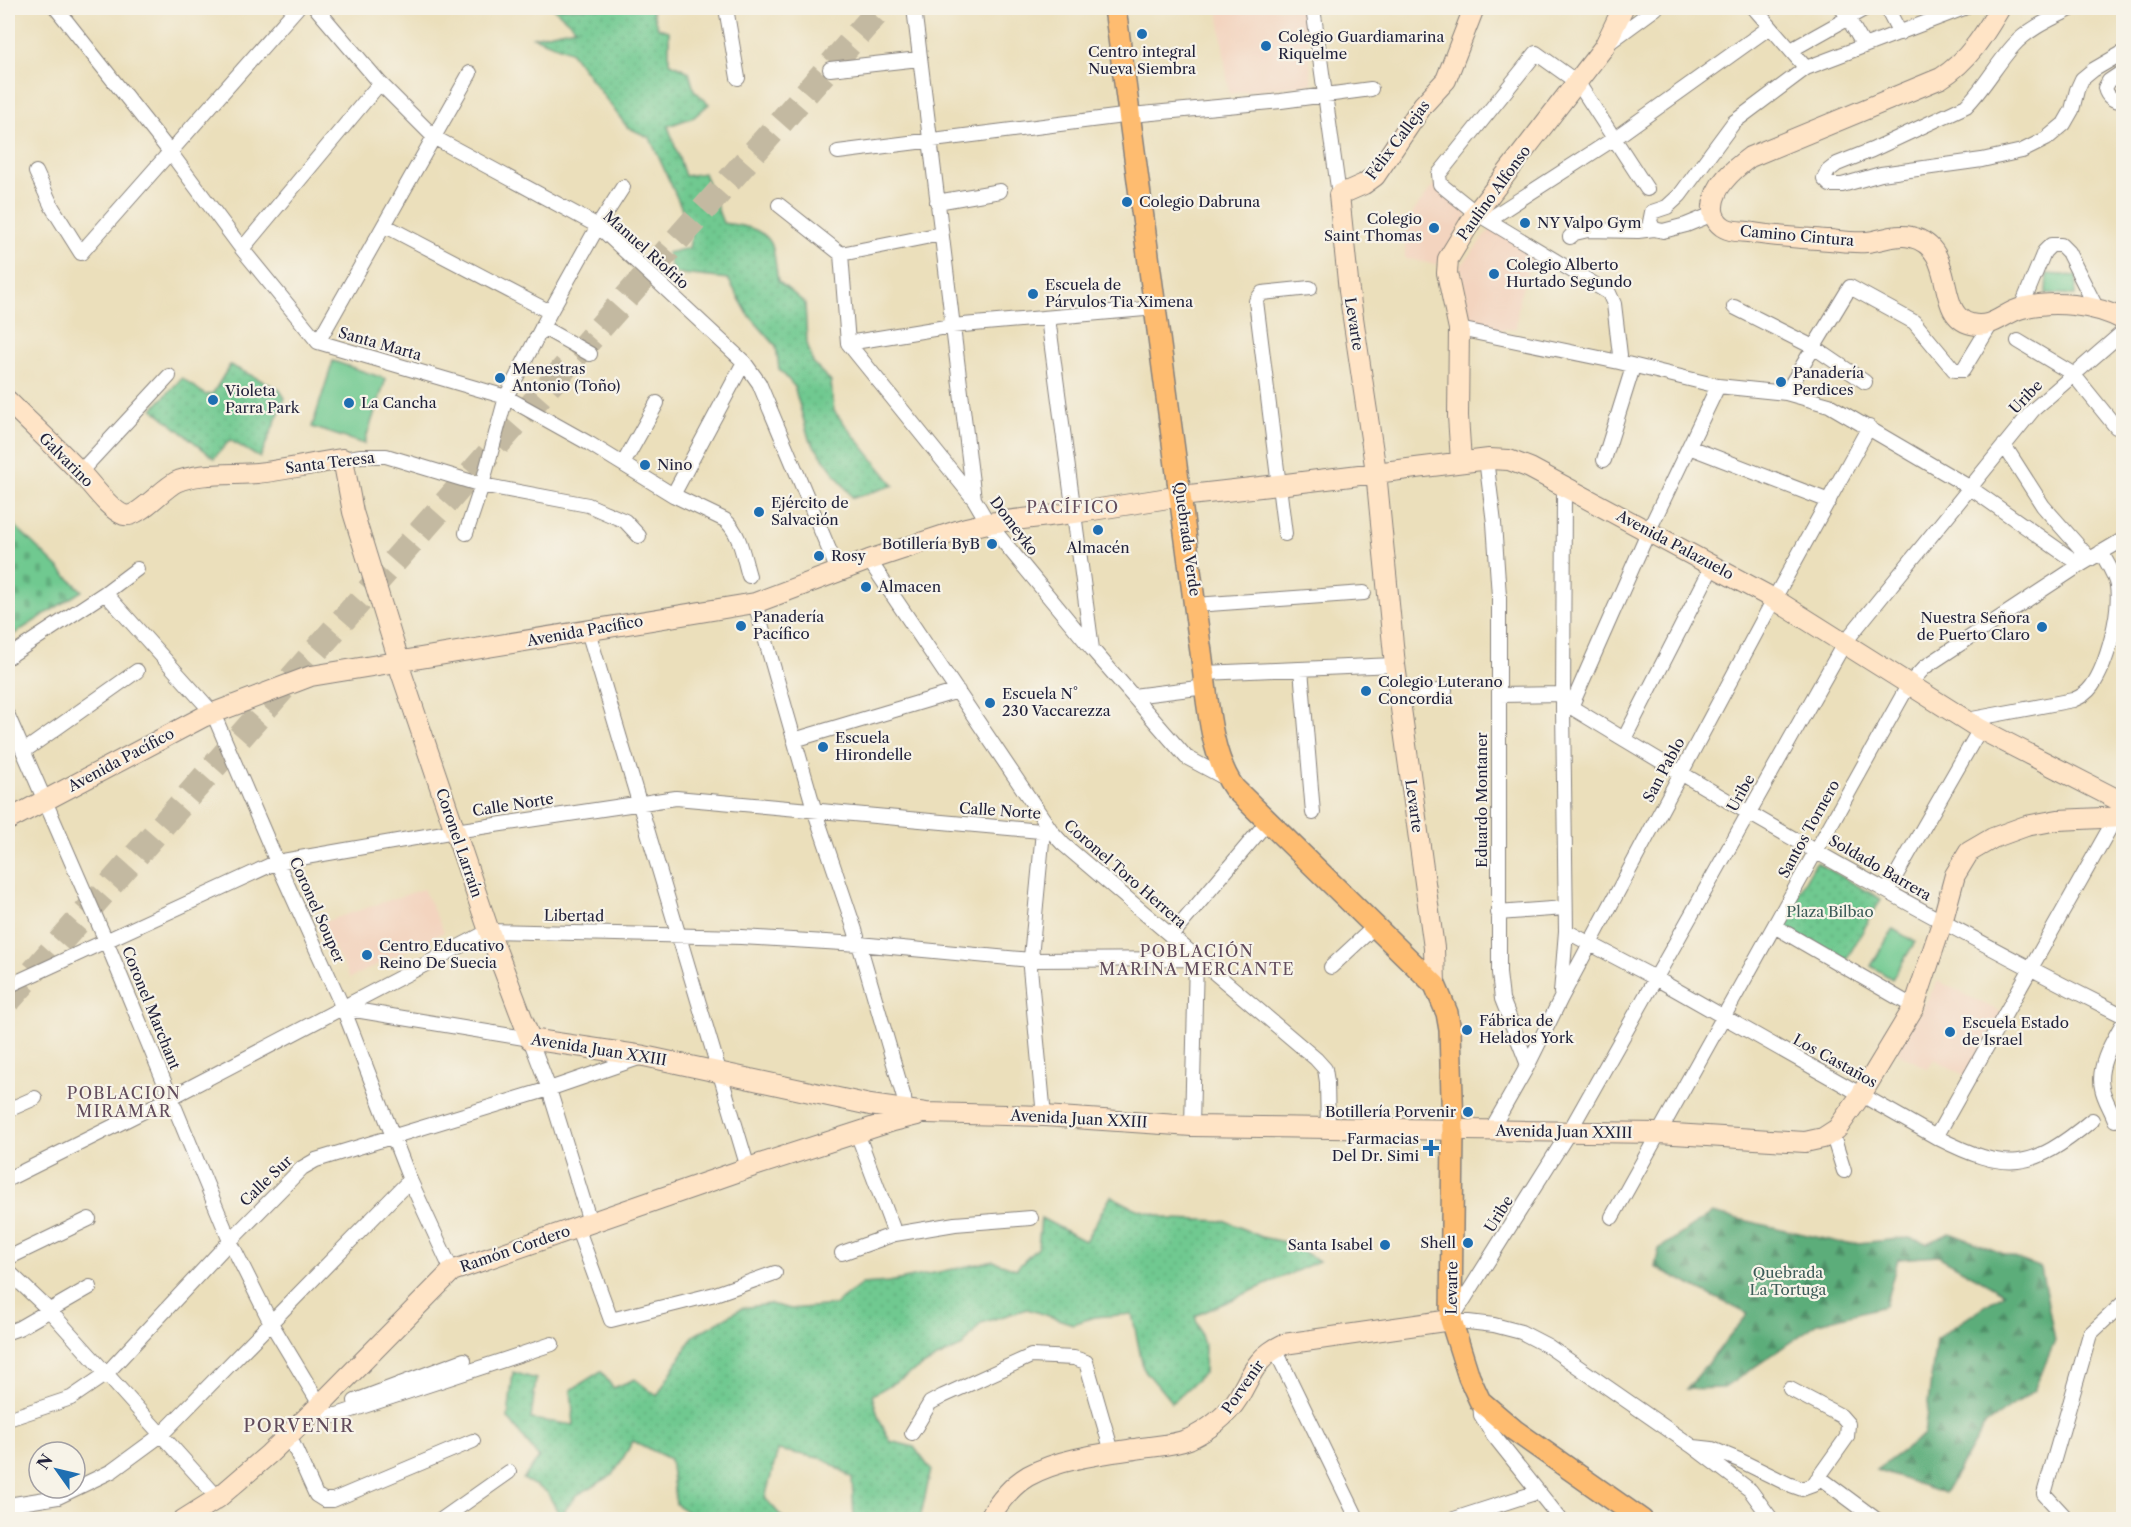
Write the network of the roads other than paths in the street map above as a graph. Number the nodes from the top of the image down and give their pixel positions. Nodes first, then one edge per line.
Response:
1 (56, 8) edge
2 (297, 8) edge
3 (316, 8) edge
4 (726, 8) edge
5 (914, 8) edge
6 (1115, 8) edge
7 (1313, 8) edge
8 (1474, 8) edge
9 (1623, 8) edge
10 (1656, 8) edge
11 (1754, 8) edge
12 (1866, 8) edge
13 (1887, 8) edge
14 (1964, 8) edge
15 (2000, 8) edge
16 (2040, 8) edge
17 (2073, 8) edge
18 (1845, 12) edge
19 (2044, 22) junction
20 (1770, 27) junction
21 (1900, 33) junction
22 (1864, 46) junction
23 (1604, 47) junction
24 (1791, 50) junction
25 (2124, 52) edge
26 (919, 59) junction
27 (1806, 68) junction
28 (830, 69) dead end
29 (2124, 71) edge
30 (470, 73) dead end
31 (738, 78) dead end
32 (380, 83) junction
33 (1578, 83) junction
34 (1371, 89) dead end
35 (1324, 95) junction
36 (2124, 101) edge
37 (1131, 115) junction
38 (435, 138) junction
39 (1615, 138) junction
40 (930, 140) junction
41 (170, 152) junction
42 (838, 152) dead end
43 (36, 172) dead end
44 (623, 187) dead end
45 (1647, 189) dead end
46 (1000, 191) dead end
47 (1339, 195) junction
48 (937, 202) junction
49 (779, 205) dead end
50 (1713, 214) junction
51 (1482, 217) junction
52 (384, 225) junction
53 (598, 226) junction
54 (1654, 229) junction
55 (941, 234) junction
56 (1570, 237) dead end
57 (242, 249) junction
58 (841, 254) junction
59 (1310, 288) dead end
60 (1734, 307) dead end
61 (1156, 308) junction
62 (2021, 308) junction
63 (2097, 309) junction
64 (550, 312) junction
65 (1048, 318) junction
66 (2124, 320) edge
67 (1991, 324) junction
68 (952, 326) junction
69 (543, 327) junction
70 (1459, 329) junction
71 (2124, 332) edge
72 (2018, 341) dead end
73 (318, 342) junction
74 (848, 343) junction
75 (1815, 348) junction
76 (590, 354) dead end
77 (1620, 355) dead end
78 (744, 362) junction
79 (1633, 367) junction
80 (2073, 374) junction
81 (169, 376) dead end
82 (1864, 382) dead end
83 (1718, 386) junction
84 (1786, 393) junction
85 (506, 397) junction
86 (8, 401) edge
87 (657, 402) dead end
88 (1869, 427) junction
89 (2116, 427) dead end
90 (2004, 445) junction
91 (1689, 447) junction
92 (343, 459) junction
93 (1486, 459) junction
94 (1461, 460) junction
95 (1604, 460) dead end
96 (623, 464) junction
97 (80, 472) junction
98 (1376, 472) junction
99 (482, 485) junction
100 (1278, 485) junction
101 (1564, 486) junction
102 (1969, 488) junction
103 (673, 495) junction
104 (1181, 496) junction
105 (974, 499) junction
106 (1829, 501) junction
107 (1074, 513) junction
108 (126, 516) joint
109 (988, 523) junction
110 (1649, 530) junction
111 (466, 533) dead end
112 (1285, 534) dead end
113 (639, 536) dead end
114 (2124, 539) edge
115 (2090, 559) junction
116 (869, 560) junction
117 (1713, 565) junction
118 (137, 569) dead end
119 (838, 571) junction
120 (748, 576) dead end
121 (105, 593) junction
122 (1364, 593) dead end
123 (1774, 599) junction
124 (755, 603) junction
125 (1195, 605) junction
126 (588, 631) junction
127 (1845, 642) junction
128 (1092, 649) junction
129 (8, 657) edge
130 (399, 661) junction
131 (1395, 664) junction
132 (1301, 669) junction
133 (137, 671) dead end
134 (1205, 680) junction
135 (1909, 684) junction
136 (1445, 690) dead end
137 (958, 691) junction
138 (1498, 695) junction
139 (1133, 696) junction
140 (1399, 697) junction
141 (1566, 703) junction
142 (213, 713) junction
143 (8, 716) edge
144 (1973, 724) junction
145 (1624, 739) junction
146 (794, 740) junction
147 (24, 751) junction
148 (1682, 772) junction
149 (1227, 778) junction
150 (44, 800) junction
151 (639, 803) junction
152 (815, 812) junction
153 (1749, 812) junction
154 (2121, 812) edge
155 (1313, 813) dead end
156 (8, 820) edge
157 (1268, 821) junction
158 (455, 831) junction
159 (1047, 831) junction
160 (1816, 851) junction
161 (277, 862) junction
162 (1887, 891) junction
163 (1566, 908) junction
164 (1498, 913) junction
165 (1942, 923) junction
166 (1375, 926) junction
167 (1774, 926) junction
168 (489, 931) junction
169 (1566, 931) junction
170 (677, 934) junction
171 (1172, 936) junction
172 (106, 941) junction
173 (859, 944) junction
174 (1591, 945) junction
175 (1197, 959) junction
176 (1031, 960) junction
177 (1331, 967) dead end
178 (2031, 970) junction
179 (1657, 979) junction
180 (1435, 985) junction
181 (8, 986) edge
182 (1561, 998) junction
183 (1914, 1007) junction
184 (344, 1008) junction
185 (2124, 1016) edge
186 (1724, 1018) junction
187 (2124, 1021) edge
188 (530, 1039) junction
189 (644, 1056) junction
190 (1528, 1065) junction
191 (718, 1072) junction
192 (549, 1089) junction
193 (1861, 1095) junction
194 (35, 1098) dead end
195 (170, 1098) junction
196 (905, 1109) junction
197 (8, 1110) edge
198 (926, 1113) junction
199 (1044, 1116) junction
200 (2092, 1120) dead end
201 (2115, 1120) dead end
202 (1192, 1126) junction
203 (1328, 1129) junction
204 (1453, 1130) junction
205 (1491, 1130) junction
206 (1569, 1132) junction
207 (857, 1133) junction
208 (1658, 1133) junction
209 (1827, 1135) junction
210 (394, 1136) junction
211 (1936, 1137) junction
212 (748, 1168) junction
213 (1844, 1171) dead end
214 (8, 1179) edge
215 (410, 1180) junction
216 (1612, 1217) dead end
217 (1031, 1218) dead end
218 (89, 1219) dead end
219 (584, 1225) junction
220 (895, 1234) junction
221 (230, 1241) junction
222 (842, 1253) dead end
223 (8, 1258) edge
224 (8, 1271) edge
225 (452, 1271) junction
226 (775, 1273) dead end
227 (90, 1287) dead end
228 (2124, 1302) edge
229 (49, 1310) junction
230 (1451, 1320) junction
231 (271, 1323) junction
232 (8, 1332) edge
233 (552, 1344) dead end
234 (1275, 1349) junction
235 (464, 1360) dead end
236 (106, 1374) junction
237 (1790, 1389) dead end
238 (1480, 1401) junction
239 (322, 1409) junction
240 (8, 1419) edge
241 (912, 1433) dead end
242 (161, 1435) junction
243 (289, 1436) junction
244 (473, 1441) dead end
245 (1692, 1446) junction
246 (1112, 1452) junction
247 (509, 1472) dead end
248 (1819, 1478) junction
249 (1538, 1492) junction
250 (218, 1498) junction
251 (8, 1505) edge
252 (183, 1520) edge
253 (441, 1520) edge
254 (988, 1520) edge
255 (1358, 1520) edge
256 (1451, 1520) edge
257 (1561, 1520) edge
258 (1642, 1520) edge
259 (1772, 1520) edge
260 (1877, 1520) edge
261 (2068, 1520) edge

1 - 41 street, Santa Marta
2 - 41 street
3 - 32 street, Manuel Riofrio
4 - 31 street
5 - 26 street
6 - 37 main road, Quebrada Verde
7 - 35 street, Levarte
8 - 47 street, Félix Callejas
9 - 23 street
10 - 23 street, Paulino Alfonso
11 - 20 street
12 - 18 street
13 - 21 street
14 - 21 street
15 - 50 street
16 - 19 street
17 - 19 street
18 - 22 street
18 - 24 street
19 - 25 street
20 - 24 street
20 - 39 street
21 - 22 street
22 - 27 street
23 - 33 street, Paulino Alfonso
24 - 27 street
26 - 28 street
26 - 40 street
27 - 54 street
29 - 36 street
30 - 38 street
32 - 38 street, Manuel Riofrio
32 - 57 street
33 - 39 street
33 - 51 street, Paulino Alfonso
33 - 51 street
34 - 35 street
35 - 37 street
35 - 47 street, Levarte
37 - 40 street
37 - 61 main road, Quebrada Verde
38 - 52 street
38 - 53 street, Manuel Riofrio
39 - 45 street
39 - 51 street
40 - 42 street
40 - 48 street
41 - 43 street
41 - 57 street, Santa Marta
44 - 53 street
46 - 48 street
47 - 98 street, Levarte
48 - 55 street
49 - 58 street
50 - 54 street
50 - 67 street, Camino Cintura
51 - 70 street, Paulino Alfonso
51 - 77 street
52 - 64 street
52 - 73 street
53 - 64 street
53 - 78 street, Manuel Riofrio
54 - 56 street
55 - 58 street
55 - 68 street
57 - 73 street, Santa Marta
58 - 74 street
59 - 100 street
60 - 75 street
61 - 65 street
61 - 104 main road, Quebrada Verde
62 - 63 street
62 - 63 street
62 - 67 street
63 - 66 street
64 - 69 street
65 - 68 street
65 - 107 street
67 - 75 street
68 - 74 street
68 - 105 street
69 - 76 street
69 - 85 street
70 - 79 street
70 - 94 street, Paulino Alfonso
71 - 80 street, Uribe
72 - 80 street
73 - 85 street, Santa Marta
74 - 105 street, Domeyko
75 - 82 street
75 - 84 street
78 - 103 street
78 - 119 street, Manuel Riofrio
79 - 83 street
79 - 95 street
80 - 89 street
80 - 90 street, Uribe
81 - 97 street
83 - 84 street
83 - 91 street
84 - 88 street
85 - 96 street, Santa Marta
85 - 99 street
86 - 97 street, Galvarino
87 - 96 street
88 - 102 street
88 - 106 street, San Pablo
90 - 102 street, Uribe
90 - 115 street
91 - 106 street
91 - 110 street
92 - 99 street, Santa Teresa
92 - 108 street, Santa Teresa
92 - 130 street, Coronel Larraín
93 - 94 street, Avenida Palazuelo
93 - 101 street, Avenida Palazuelo
93 - 138 street, Eduardo Montaner
94 - 98 street, Avenida Palazuelo
96 - 103 street, Santa Marta
97 - 108 street, Galvarino
98 - 100 street, Avenida Palazuelo
98 - 131 street, Levarte
99 - 111 street
99 - 113 street, Santa Teresa
100 - 104 street, Avenida Palazuelo
100 - 112 street
101 - 110 street, Avenida Palazuelo
101 - 141 street
102 - 115 street
102 - 127 street, Uribe
103 - 120 street, Santa Marta
104 - 107 street, Avenida Pacífico
104 - 125 main road, Quebrada Verde
105 - 109 street, Domeyko
106 - 123 street, San Pablo
107 - 109 street, Avenida Pacífico
107 - 128 street
109 - 116 street, Avenida Pacífico
109 - 128 street, Domeyko
110 - 117 street, Avenida Palazuelo
110 - 141 street
114 - 115 street, Santos Tornero
115 - 135 street, Santos Tornero
115 - 144 street
116 - 119 street, Avenida Pacífico
116 - 137 street, Coronel Toro Herrera
117 - 123 street, Avenida Palazuelo
117 - 145 street
118 - 121 street
119 - 124 street, Avenida Pacífico
121 - 129 street
121 - 142 street, Coronel Souper
122 - 125 street
123 - 127 street, Avenida Palazuelo
123 - 148 street, San Pablo
124 - 126 street, Avenida Pacífico
124 - 146 street
125 - 134 main road, Quebrada Verde
126 - 130 street, Avenida Pacífico
126 - 151 street
127 - 135 street, Avenida Palazuelo
127 - 153 street, Uribe
128 - 139 street, Domeyko
130 - 142 street, Avenida Pacífico
130 - 158 street, Coronel Larraín
131 - 132 street
131 - 140 street, Levarte
132 - 134 street
132 - 155 street
133 - 147 street
134 - 139 street
134 - 149 main road, Quebrada Verde
135 - 144 street, Avenida Palazuelo
135 - 160 street, Santos Tornero
136 - 140 street
137 - 146 street
137 - 159 street, Coronel Toro Herrera
138 - 141 street
138 - 164 street, Eduardo Montaner
139 - 149 street, Domeyko
140 - 180 street, Levarte
141 - 145 street, Soldado Barrera
141 - 163 street
142 - 150 street, Avenida Pacífico
142 - 161 street, Coronel Souper
143 - 147 street, Coronel Marchant
144 - 154 street, Avenida Palazuelo
144 - 162 street
145 - 148 street, Soldado Barrera
146 - 152 street
147 - 150 street, Coronel Marchant
148 - 153 street, Soldado Barrera
148 - 174 street, San Pablo
149 - 157 main road, Quebrada Verde
150 - 156 street, Avenida Pacífico
150 - 172 street, Coronel Marchant
151 - 152 street, Calle Norte
151 - 158 street, Calle Norte
151 - 170 street
152 - 159 street, Calle Norte
152 - 173 street
153 - 160 street, Soldado Barrera
153 - 179 street, Uribe
154 - 165 street
154 - 178 street
157 - 166 main road, Quebrada Verde
157 - 171 street
158 - 161 street, Calle Norte
158 - 168 street, Coronel Larraín
159 - 171 street, Coronel Toro Herrera
159 - 176 street
160 - 162 street, Soldado Barrera
160 - 167 street, Santos Tornero
161 - 172 street, Calle Norte
161 - 184 street, Coronel Souper
162 - 165 street, Soldado Barrera
163 - 164 street
163 - 169 street
164 - 190 street, Eduardo Montaner
165 - 178 street, Soldado Barrera
165 - 183 street
166 - 177 street
166 - 180 main road, Quebrada Verde
167 - 183 street
167 - 186 street, Santos Tornero
168 - 170 street, Libertad
168 - 184 street, Libertad
168 - 188 street, Coronel Larraín
169 - 174 street, Los Castaños
169 - 182 street
170 - 173 street, Libertad
170 - 191 street
171 - 175 street, Coronel Toro Herrera
172 - 181 street, Calle Norte
172 - 195 street, Coronel Marchant
173 - 176 street, Libertad
173 - 196 street
174 - 179 street, Los Castaños
174 - 182 street, San Pablo
175 - 176 street, Libertad
175 - 202 street
175 - 203 street, Coronel Toro Herrera
176 - 199 street
178 - 185 street, Soldado Barrera
178 - 211 street
179 - 186 street, Los Castaños
179 - 206 street, Uribe
180 - 204 main road, Levarte
182 - 190 street, San Pablo
183 - 193 street
184 - 188 street, Avenida Juan XXIII
184 - 195 street, Libertad
184 - 210 street, Coronel Souper
186 - 193 street, Los Castaños
186 - 208 street, Santos Tornero
187 - 201 street
188 - 189 street, Avenida Juan XXIII
188 - 192 street, Coronel Larraín
189 - 191 street, Avenida Juan XXIII
189 - 192 street, Calle Sur
190 - 205 street, San Pablo
191 - 196 street, Avenida Juan XXIII
191 - 212 street
192 - 210 street, Calle Sur
192 - 219 street, Coronel Larraín
193 - 209 street
193 - 211 street, Los Castaños
194 - 197 street
195 - 214 street, Libertad
195 - 221 street, Coronel Marchant
196 - 198 street, Avenida Juan XXIII
198 - 199 street, Avenida Juan XXIII
198 - 207 street, Ramón Cordero
199 - 202 street, Avenida Juan XXIII
200 - 211 street, Los Castaños
202 - 203 street, Avenida Juan XXIII
203 - 204 street, Avenida Juan XXIII
204 - 205 street, Avenida Juan XXIII
204 - 230 main road, Levarte
205 - 206 street, Avenida Juan XXIII
206 - 208 street, Avenida Juan XXIII
206 - 230 street, Uribe
207 - 212 street, Ramón Cordero
207 - 220 street
208 - 209 street, Avenida Juan XXIII
208 - 216 street, Santos Tornero
209 - 213 street
210 - 215 street, Coronel Souper
210 - 221 street, Calle Sur
212 - 219 street, Ramón Cordero
215 - 225 street, Coronel Souper
215 - 231 street
217 - 220 street
218 - 223 street
219 - 225 street, Ramón Cordero
219 - 226 street, Coronel Larraín
220 - 222 street
221 - 231 street, Coronel Marchant
221 - 236 street, Calle Sur
224 - 229 street
225 - 239 street, Ramón Cordero
227 - 229 street
228 - 261 street
229 - 232 street
229 - 236 street
230 - 234 street, Porvenir
230 - 238 main road, Levarte
230 - 245 street
231 - 239 street, Coronel Marchant
231 - 242 street
233 - 239 street
234 - 246 street, Porvenir
234 - 255 street
235 - 239 street
236 - 240 street, Calle Sur
236 - 242 street
237 - 248 street
238 - 249 street
238 - 258 main road, Levarte
239 - 243 street, Ramón Cordero
241 - 246 street
242 - 250 street
242 - 251 street
243 - 244 street
243 - 250 street, Ramón Cordero
245 - 248 street
245 - 259 street
246 - 254 street, Porvenir
247 - 253 street
248 - 260 street
249 - 256 street
249 - 257 street
250 - 252 street, Ramón Cordero

